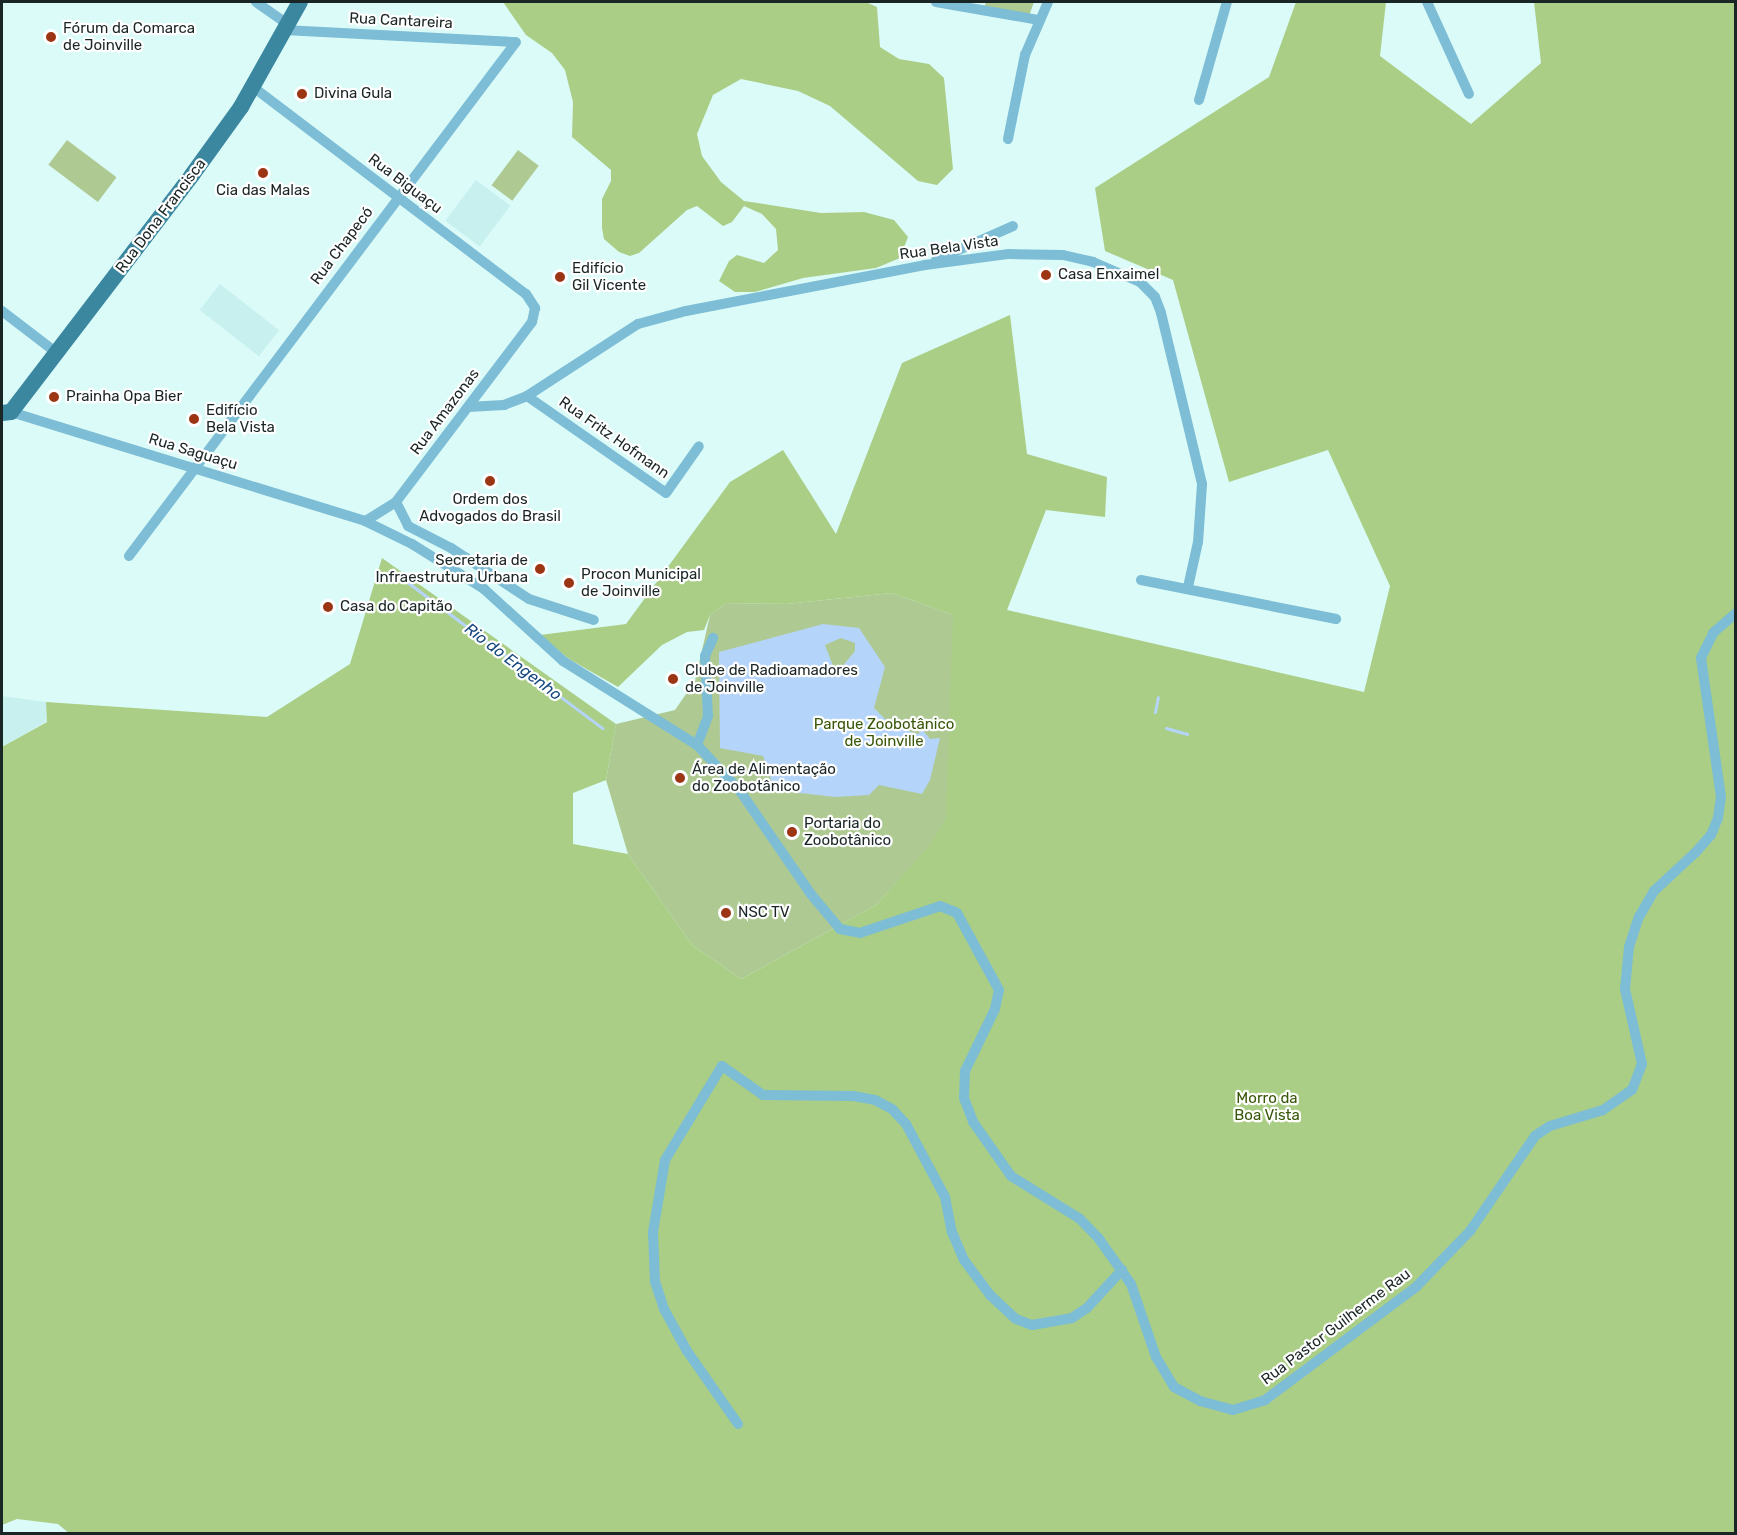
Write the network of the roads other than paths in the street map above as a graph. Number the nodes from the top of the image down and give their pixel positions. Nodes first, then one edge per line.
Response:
1 (256, 2) edge
2 (300, 2) edge
3 (936, 2) edge
4 (1048, 2) edge
5 (1227, 2) edge
6 (1427, 2) edge
7 (1039, 20) junction
8 (286, 27) junction
9 (516, 42) joint
10 (253, 87) junction
11 (1469, 94) dead end
12 (1199, 100) dead end
13 (1008, 139) dead end
14 (398, 198) junction
15 (1013, 226) dead end
16 (925, 265) junction
17 (535, 308) joint
18 (2, 311) edge
19 (57, 353) junction
20 (527, 396) junction
21 (468, 407) junction
22 (6, 413) edge
23 (699, 446) dead end
24 (193, 468) junction
25 (396, 502) junction
26 (365, 521) junction
27 (417, 532) junction
28 (412, 544) junction
29 (129, 556) dead end
30 (479, 566) junction
31 (461, 574) junction
32 (1141, 580) dead end
33 (480, 587) junction
34 (1188, 587) junction
35 (1736, 613) edge
36 (1336, 619) dead end
37 (594, 620) dead end
38 (713, 638) dead end
39 (697, 746) junction
40 (1122, 1270) junction
41 (738, 1424) dead end

1 - 8 street
2 - 8 main road, Rua Dona Francisca
3 - 7 street
4 - 7 street
5 - 12 street
6 - 11 street
7 - 13 street
8 - 9 street, Rua Cantareira
8 - 10 main road, Rua Dona Francisca
9 - 14 street, Rua Chapecó
10 - 14 street, Rua Biguaçu
10 - 19 main road, Rua Dona Francisca
14 - 17 street, Rua Biguaçu
14 - 24 street, Rua Chapecó
15 - 16 street
16 - 20 street, Rua Bela Vista
16 - 34 street, Rua Bela Vista
17 - 21 street, Rua Amazonas
18 - 19 street
19 - 22 main road, Rua Dona Francisca
20 - 21 street, Rua Bela Vista
20 - 23 street, Rua Fritz Hofmann
21 - 25 street, Rua Amazonas
22 - 24 street, Rua Saguaçu
24 - 26 street, Rua Saguaçu
24 - 29 street, Rua Chapecó
25 - 26 street, Rua Amazonas
25 - 27 street
26 - 28 street, Rua Pastor Guilherme Rau
27 - 28 street
27 - 30 street
28 - 31 street, Rua Pastor Guilherme Rau
30 - 31 street
30 - 33 street
30 - 37 street
31 - 33 street, Rua Pastor Guilherme Rau
32 - 34 street
33 - 39 street, Rua Pastor Guilherme Rau
34 - 36 street
35 - 40 street, Rua Pastor Guilherme Rau
38 - 39 street
39 - 40 street, Rua Pastor Guilherme Rau
40 - 41 street

